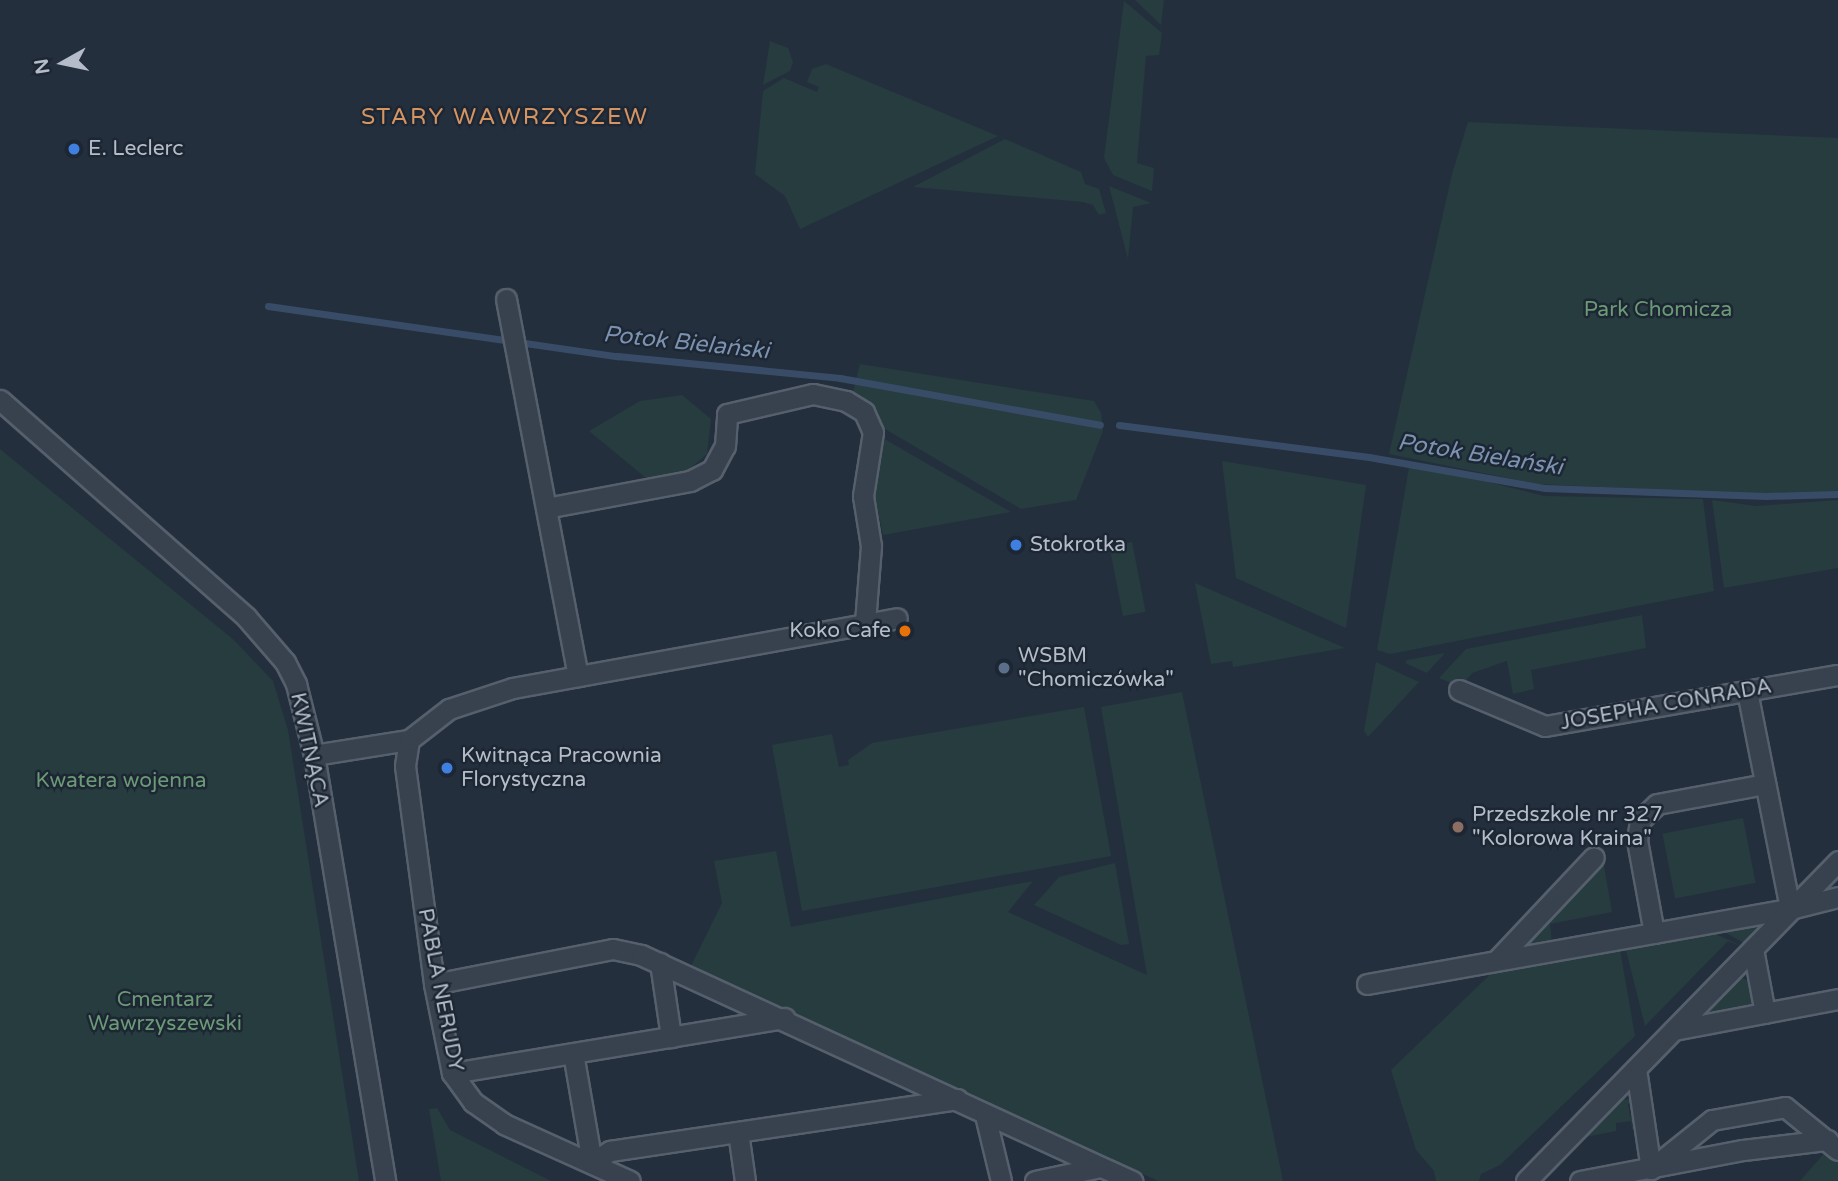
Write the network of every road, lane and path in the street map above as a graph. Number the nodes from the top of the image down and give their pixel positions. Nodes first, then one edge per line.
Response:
1 (506, 299) dead end
2 (0, 400) edge
3 (546, 508) junction
4 (897, 618) dead end
5 (865, 623) junction
6 (1838, 675) edge
7 (578, 676) junction
8 (1459, 690) dead end
9 (1747, 691) junction
10 (410, 740) junction
11 (314, 755) junction
12 (1765, 784) junction
13 (1594, 857) dead end
14 (1838, 860) edge
15 (1838, 897) edge
16 (1790, 909) junction
17 (1654, 933) junction
18 (1753, 949) junction
19 (1497, 960) junction
20 (660, 963) junction
21 (434, 984) junction
22 (1367, 984) dead end
23 (1838, 999) edge
24 (1765, 1013) junction
25 (785, 1018) junction
26 (1674, 1030) junction
27 (671, 1037) junction
28 (573, 1053) junction
29 (1636, 1069) junction
30 (452, 1073) junction
31 (957, 1099) junction
32 (985, 1115) junction
33 (738, 1132) junction
34 (1833, 1145) edge
35 (592, 1163) junction
36 (1101, 1167) junction
37 (1651, 1169) junction
38 (385, 1181) edge
39 (630, 1181) edge
40 (745, 1181) edge
41 (1001, 1181) edge
42 (1035, 1181) edge
43 (1132, 1181) edge
44 (1526, 1181) edge
45 (1580, 1181) edge

1 - 3 street
2 - 11 street, KWITNĄCA
3 - 5 street
3 - 7 street
4 - 5 street
5 - 7 street
6 - 9 street, JOSEPHA CONRADA
7 - 10 street
8 - 9 street, JOSEPHA CONRADA
9 - 12 street
10 - 11 street
10 - 21 street, PABLA NERUDY
11 - 38 street, KWITNĄCA
12 - 16 street
12 - 17 street
13 - 19 street
14 - 16 street
15 - 16 street
16 - 17 street
16 - 18 street
17 - 19 street
18 - 24 street
18 - 26 street
19 - 22 street
20 - 21 street
20 - 25 street
20 - 27 street
21 - 30 street, PABLA NERUDY
23 - 24 street
24 - 26 street
25 - 27 street
25 - 31 street
26 - 29 street
27 - 28 street
28 - 30 street
28 - 35 street
29 - 37 street
29 - 44 street
30 - 35 street, PABLA NERUDY
31 - 32 street
31 - 33 street
32 - 36 street
32 - 41 street
33 - 35 street
33 - 40 street
34 - 37 street
34 - 37 street
35 - 39 street, PABLA NERUDY
36 - 42 street
36 - 43 street
37 - 45 street

